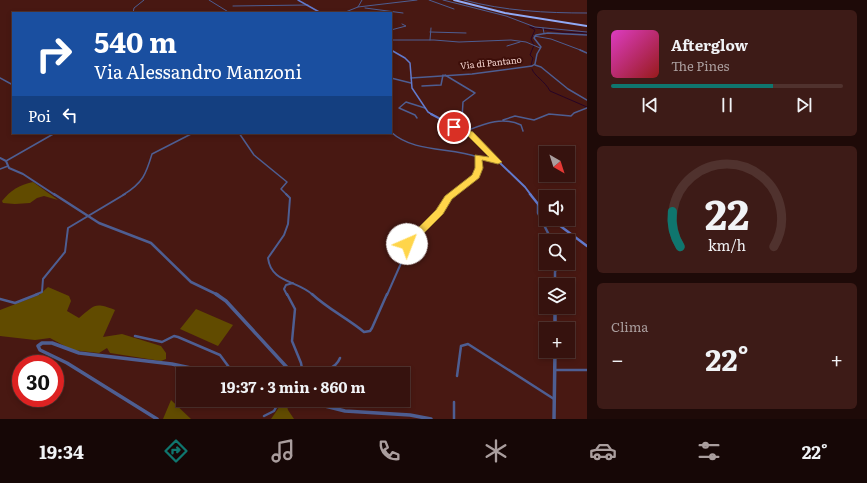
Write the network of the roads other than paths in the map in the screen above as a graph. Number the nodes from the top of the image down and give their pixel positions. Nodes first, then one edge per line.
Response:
1 (144, 0) edge
2 (209, 0) edge
3 (298, 0) edge
4 (362, 0) edge
5 (416, 0) edge
6 (429, 0) edge
7 (443, 0) edge
8 (454, 0) edge
9 (457, 0) edge
10 (464, 0) edge
11 (472, 2) junction
12 (470, 3) dead end
13 (466, 4) dead end
14 (308, 5) junction
15 (233, 6) dead end
16 (462, 6) junction
17 (358, 7) junction
18 (364, 7) junction
19 (454, 9) dead end
20 (133, 12) edge
21 (228, 12) edge
22 (319, 12) edge
23 (346, 12) edge
24 (403, 13) dead end
25 (587, 13) edge
26 (402, 24) dead end
27 (587, 26) edge
28 (431, 28) dead end
29 (543, 28) junction
30 (392, 30) edge
31 (430, 32) junction
32 (587, 32) edge
33 (466, 33) dead end
34 (544, 33) junction
35 (587, 35) edge
36 (534, 36) junction
37 (392, 40) edge
38 (430, 40) junction
39 (524, 42) junction
40 (506, 46) dead end
41 (540, 48) junction
42 (392, 51) edge
43 (587, 53) edge
44 (535, 65) junction
45 (444, 75) junction
46 (0, 78) edge
47 (392, 78) edge
48 (411, 78) junction
49 (411, 83) junction
50 (12, 84) edge
51 (422, 86) dead end
52 (587, 100) edge
53 (425, 108) junction
54 (587, 108) edge
55 (417, 118) dead end
56 (503, 120) junction
57 (466, 131) junction
58 (523, 131) dead end
59 (392, 133) edge
60 (53, 134) edge
61 (190, 134) edge
62 (240, 134) edge
63 (478, 157) junction
64 (0, 158) edge
65 (6, 160) junction
66 (498, 162) junction
67 (8, 166) junction
68 (0, 169) edge
69 (538, 205) joint
70 (88, 217) junction
71 (560, 226) edge
72 (548, 234) edge
73 (587, 246) edge
74 (294, 283) junction
75 (0, 299) edge
76 (135, 336) dead end
77 (340, 358) dead end
78 (555, 358) edge
79 (186, 367) edge
80 (229, 367) edge
81 (287, 367) edge
82 (301, 367) edge
83 (335, 367) edge
84 (555, 370) junction
85 (587, 370) edge
86 (457, 376) dead end
87 (555, 400) junction
88 (454, 402) dead end
89 (276, 407) edge
90 (333, 407) edge
91 (264, 416) dead end
92 (157, 419) edge
93 (431, 419) edge
94 (454, 419) edge
95 (554, 419) edge

1 - 20 street
2 - 21 street
3 - 14 main road
4 - 17 street
5 - 18 street
6 - 19 street
7 - 16 street
8 - 27 highway
9 - 27 highway
10 - 11 street
11 - 12 street
11 - 25 street
13 - 16 street
14 - 15 street
14 - 22 main road
16 - 29 street
17 - 18 street
17 - 23 street
18 - 24 street
26 - 30 street
28 - 31 street
29 - 32 street
29 - 34 street
31 - 33 street
31 - 38 street
34 - 35 street
34 - 36 street
36 - 41 street
36 - 43 street
37 - 38 street
38 - 39 street
39 - 40 street
39 - 41 street
41 - 44 street, Via di Pantano
42 - 48 main road
44 - 45 street, Via di Pantano
44 - 52 street
45 - 48 street, Via di Pantano
45 - 51 street
45 - 57 street
46 - 50 street
47 - 49 street
48 - 49 main road
49 - 53 main road
53 - 55 street
53 - 57 main road
54 - 56 street
56 - 57 street
56 - 58 street
57 - 66 main road
59 - 63 street
60 - 65 street
61 - 70 street
62 - 74 street
63 - 66 street
63 - 74 street
64 - 65 street
65 - 67 street
66 - 69 main road
67 - 68 street
67 - 70 street
69 - 72 street
70 - 75 street
70 - 81 street
71 - 73 main road
74 - 82 street
76 - 80 street
77 - 83 street
78 - 84 street
79 - 92 street
84 - 85 street
84 - 87 street
86 - 87 street
87 - 95 street
88 - 94 street
89 - 91 street
90 - 93 street

